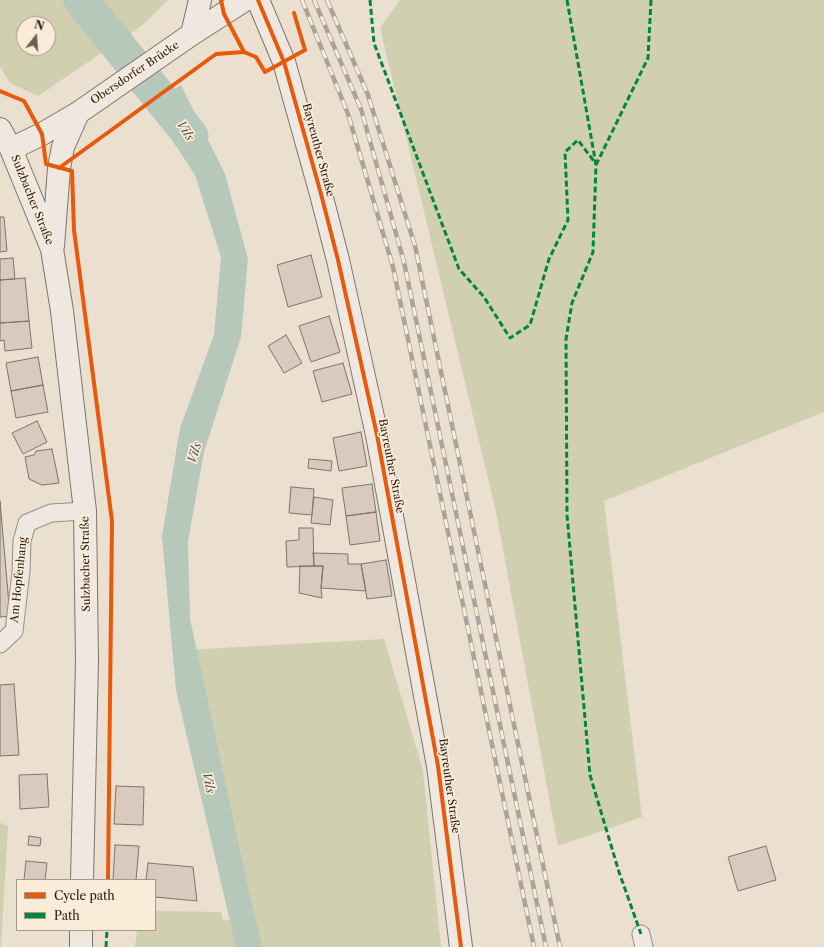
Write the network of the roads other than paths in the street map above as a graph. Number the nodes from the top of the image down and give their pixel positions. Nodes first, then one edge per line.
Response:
1 (200, 0) edge
2 (245, 0) edge
3 (258, 0) edge
4 (192, 34) junction
5 (78, 113) junction
6 (0, 129) edge
7 (11, 149) junction
8 (52, 249) junction
9 (85, 510) junction
10 (0, 644) edge
11 (82, 879) edge
12 (81, 931) edge
13 (80, 947) edge
14 (461, 947) edge

1 - 4 main road
2 - 4 main road, Obersdorfer Brücke
3 - 14 main road, Bayreuther Straße
4 - 5 main road, Obersdorfer Brücke
5 - 7 main road, Obersdorfer Brücke
5 - 8 main road, Sulzbacher Straße
6 - 7 main road, Sulzbacher Straße
7 - 8 main road, Sulzbacher Straße
8 - 9 main road, Sulzbacher Straße
9 - 10 street, Am Hopfenhang
9 - 11 main road, Sulzbacher Straße
12 - 13 main road

